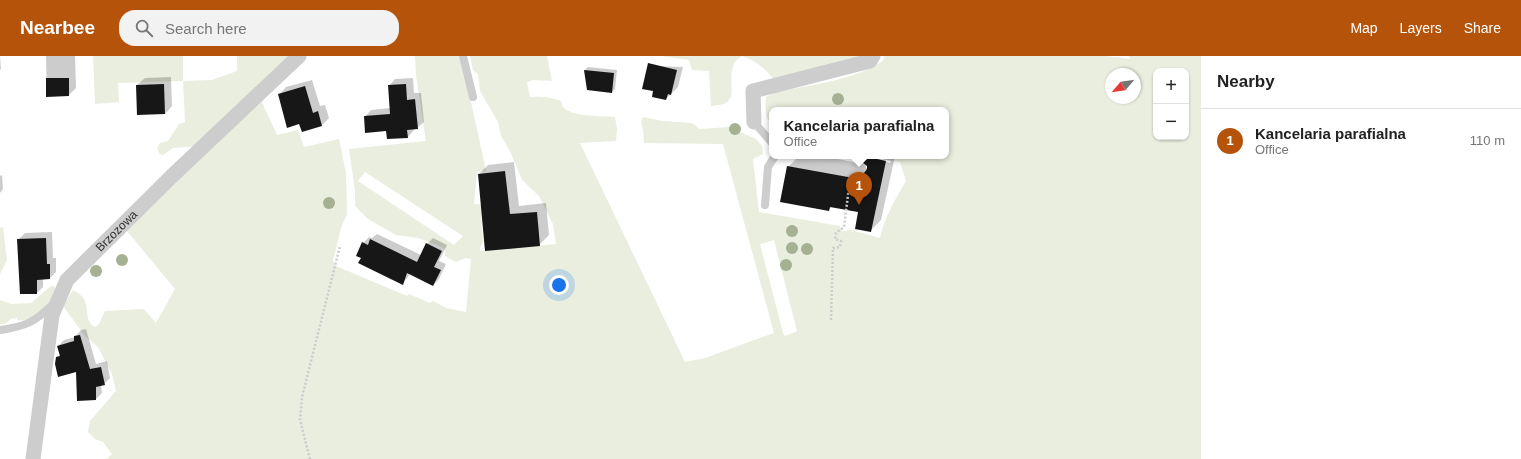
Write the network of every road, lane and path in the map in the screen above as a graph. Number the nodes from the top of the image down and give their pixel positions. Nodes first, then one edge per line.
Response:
1 (299, 56) edge
2 (463, 56) edge
3 (872, 56) edge
4 (473, 97) dead end
5 (754, 122) joint
6 (769, 140) edge
7 (773, 159) edge
8 (817, 159) edge
9 (852, 166) junction
10 (862, 168) dead end
11 (765, 205) dead end
12 (340, 246) dead end
13 (58, 304) junction
14 (831, 320) dead end
15 (1, 330) edge
16 (33, 459) edge
17 (310, 459) edge

1 - 13 street, Brzozowa
2 - 4 lane
3 - 5 street
5 - 6 lane
7 - 11 lane
8 - 9 lane
9 - 10 lane
9 - 14 path
12 - 17 path
13 - 15 lane
13 - 16 street, Brzozowa

